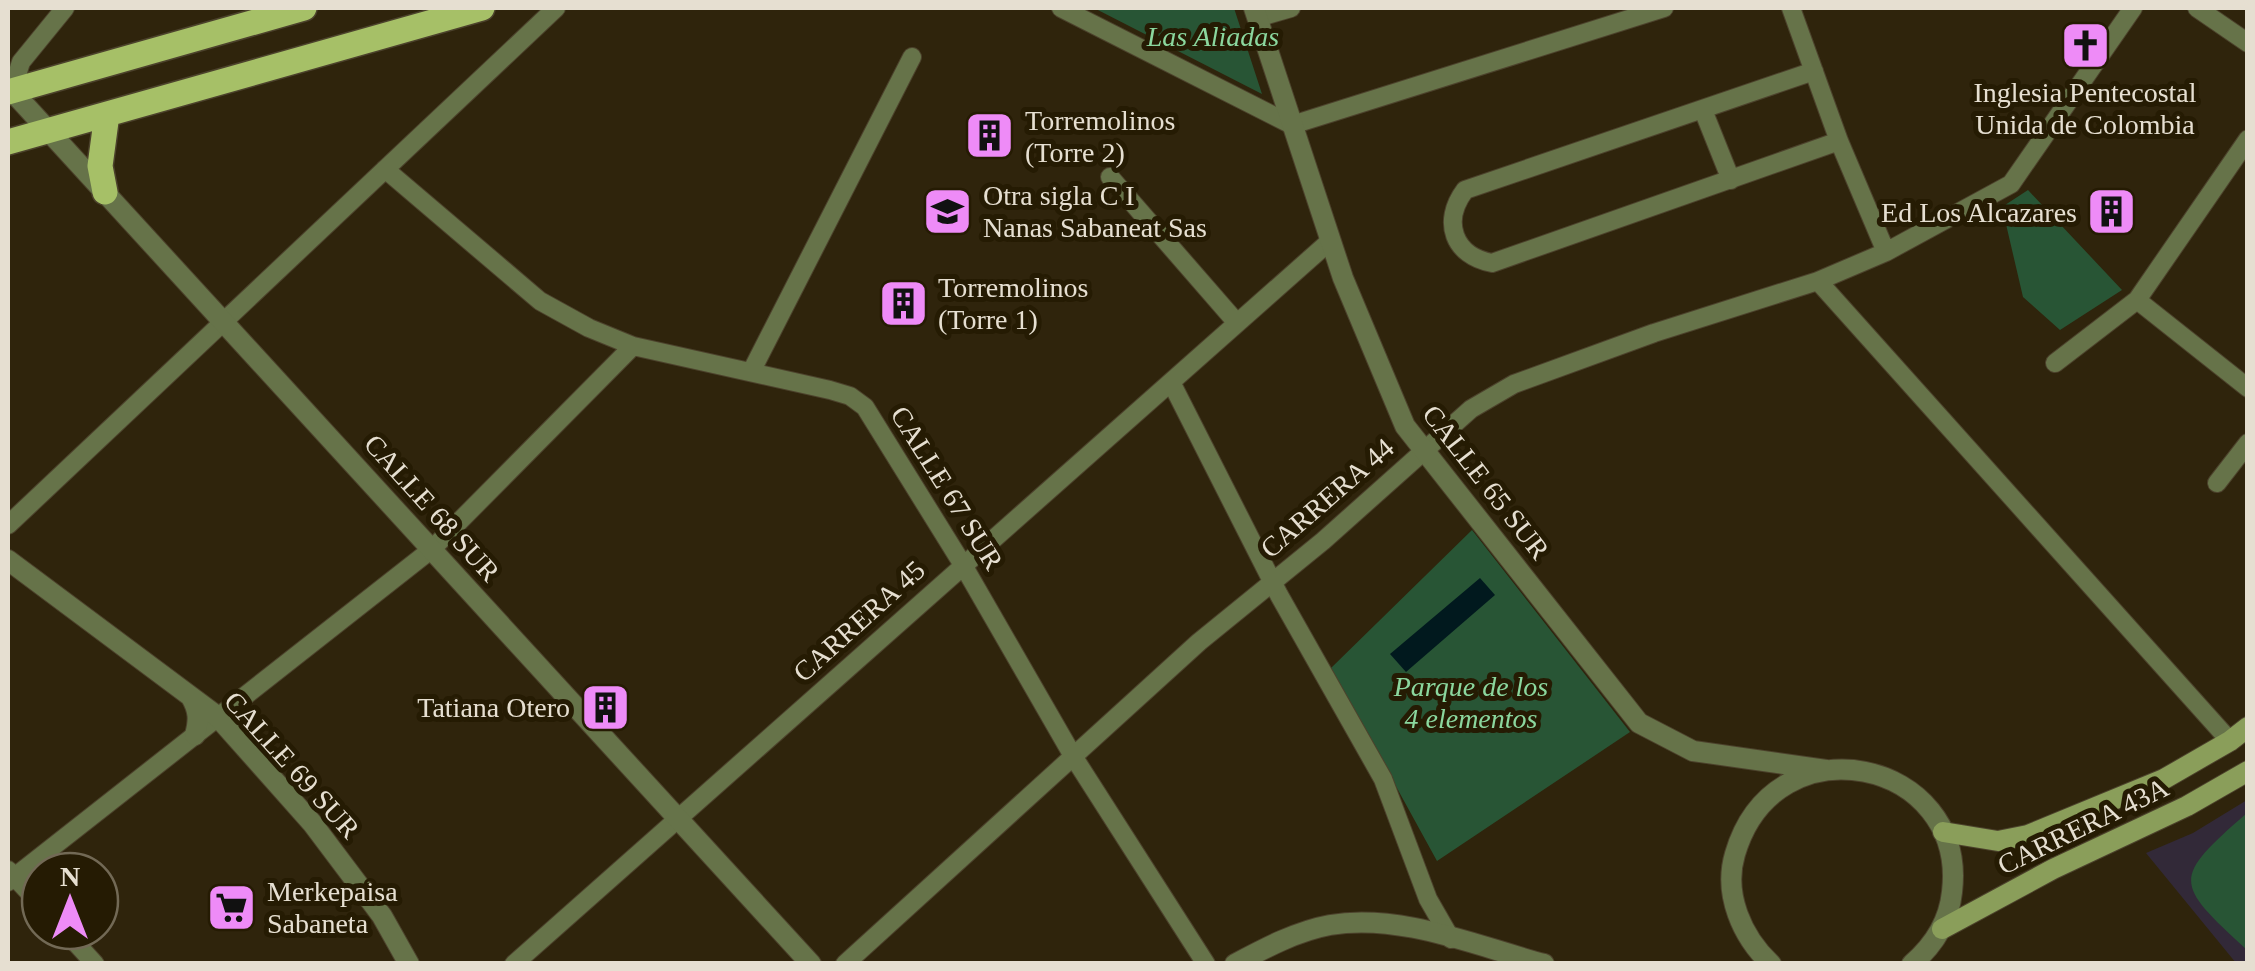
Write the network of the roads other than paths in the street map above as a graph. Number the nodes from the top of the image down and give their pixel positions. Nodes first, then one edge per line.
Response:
1 (65, 8) edge
2 (304, 8) edge
3 (482, 8) edge
4 (556, 8) edge
5 (1061, 8) edge
6 (1291, 8) edge
7 (1664, 8) edge
8 (1791, 8) edge
9 (2133, 8) edge
10 (2198, 8) edge
11 (1256, 13) edge
12 (2248, 44) edge
13 (912, 57) dead end
14 (1814, 71) junction
15 (10, 91) edge
16 (1703, 110) junction
17 (106, 114) junction
18 (1292, 125) junction
19 (49, 130) junction
20 (2248, 139) edge
21 (8, 142) edge
22 (1839, 142) junction
23 (385, 169) junction
24 (1110, 178) dead end
25 (1731, 180) junction
26 (106, 192) junction
27 (1330, 241) junction
28 (1886, 252) junction
29 (1818, 281) junction
30 (2137, 300) junction
31 (224, 321) junction
32 (1237, 323) junction
33 (634, 346) junction
34 (2054, 364) dead end
35 (751, 372) junction
36 (1170, 382) junction
37 (2248, 388) edge
38 (2248, 443) edge
39 (1423, 450) junction
40 (2217, 483) dead end
41 (8, 525) edge
42 (432, 549) junction
43 (8, 560) edge
44 (963, 566) junction
45 (1273, 582) junction
46 (190, 696) junction
47 (217, 716) junction
48 (2248, 727) edge
49 (195, 735) junction
50 (2230, 741) junction
51 (1073, 756) junction
52 (1826, 770) junction
53 (2248, 771) edge
54 (678, 818) junction
55 (1943, 832) junction
56 (10, 876) edge
57 (1942, 928) junction
58 (1451, 939) junction
59 (409, 964) edge
60 (514, 964) edge
61 (811, 964) edge
62 (846, 964) edge
63 (1206, 964) edge
64 (1235, 964) edge
65 (1544, 964) edge
66 (1771, 964) edge
67 (1912, 964) edge

1 - 15 street
2 - 15 main road
3 - 17 main road
4 - 23 street
5 - 18 street
6 - 11 street
7 - 18 street
8 - 14 street
9 - 28 street, CARRERA 44
10 - 12 street
11 - 18 street, CALLE 65 SUR
13 - 35 street
14 - 16 street
14 - 22 street
15 - 19 street, CALLE 68 SUR
16 - 25 street
16 - 25 street
17 - 19 main road
17 - 26 main road
18 - 27 street, CALLE 65 SUR
19 - 21 main road
19 - 26 street, CALLE 68 SUR
20 - 30 street
22 - 25 street
22 - 28 street
23 - 31 street
23 - 33 street, CALLE 67 SUR
24 - 32 street
26 - 31 street, CALLE 68 SUR
27 - 32 street, CARRERA 45
27 - 39 street, CALLE 65 SUR
28 - 29 street, CARRERA 44
29 - 39 street, CARRERA 44
29 - 50 street
30 - 34 street
30 - 37 street
31 - 41 street
31 - 42 street, CALLE 68 SUR
32 - 36 street, CARRERA 45
33 - 35 street, CALLE 67 SUR
33 - 42 street
35 - 44 street, CALLE 67 SUR
36 - 44 street, CARRERA 45
36 - 45 street
38 - 40 street
39 - 45 street, CARRERA 44
39 - 52 street, CALLE 65 SUR
42 - 47 street
42 - 54 street, CALLE 68 SUR
43 - 46 street, CALLE 69 SUR
44 - 51 street, CALLE 67 SUR
44 - 54 street, CARRERA 45
45 - 51 street, CARRERA 44
45 - 58 street
46 - 47 street, CALLE 69 SUR
46 - 49 street
47 - 49 street
47 - 59 street, CALLE 69 SUR
48 - 50 main road, CARRERA 43A
49 - 56 street
50 - 55 main road, CARRERA 43A
51 - 62 street, CARRERA 44
51 - 63 street, CALLE 67 SUR
52 - 55 street, CALLE 65 SUR
52 - 66 street
53 - 57 main road, CARRERA 43A
54 - 60 street, CARRERA 45
54 - 61 street, CALLE 68 SUR
55 - 57 street
57 - 67 street
58 - 64 street
58 - 65 street

